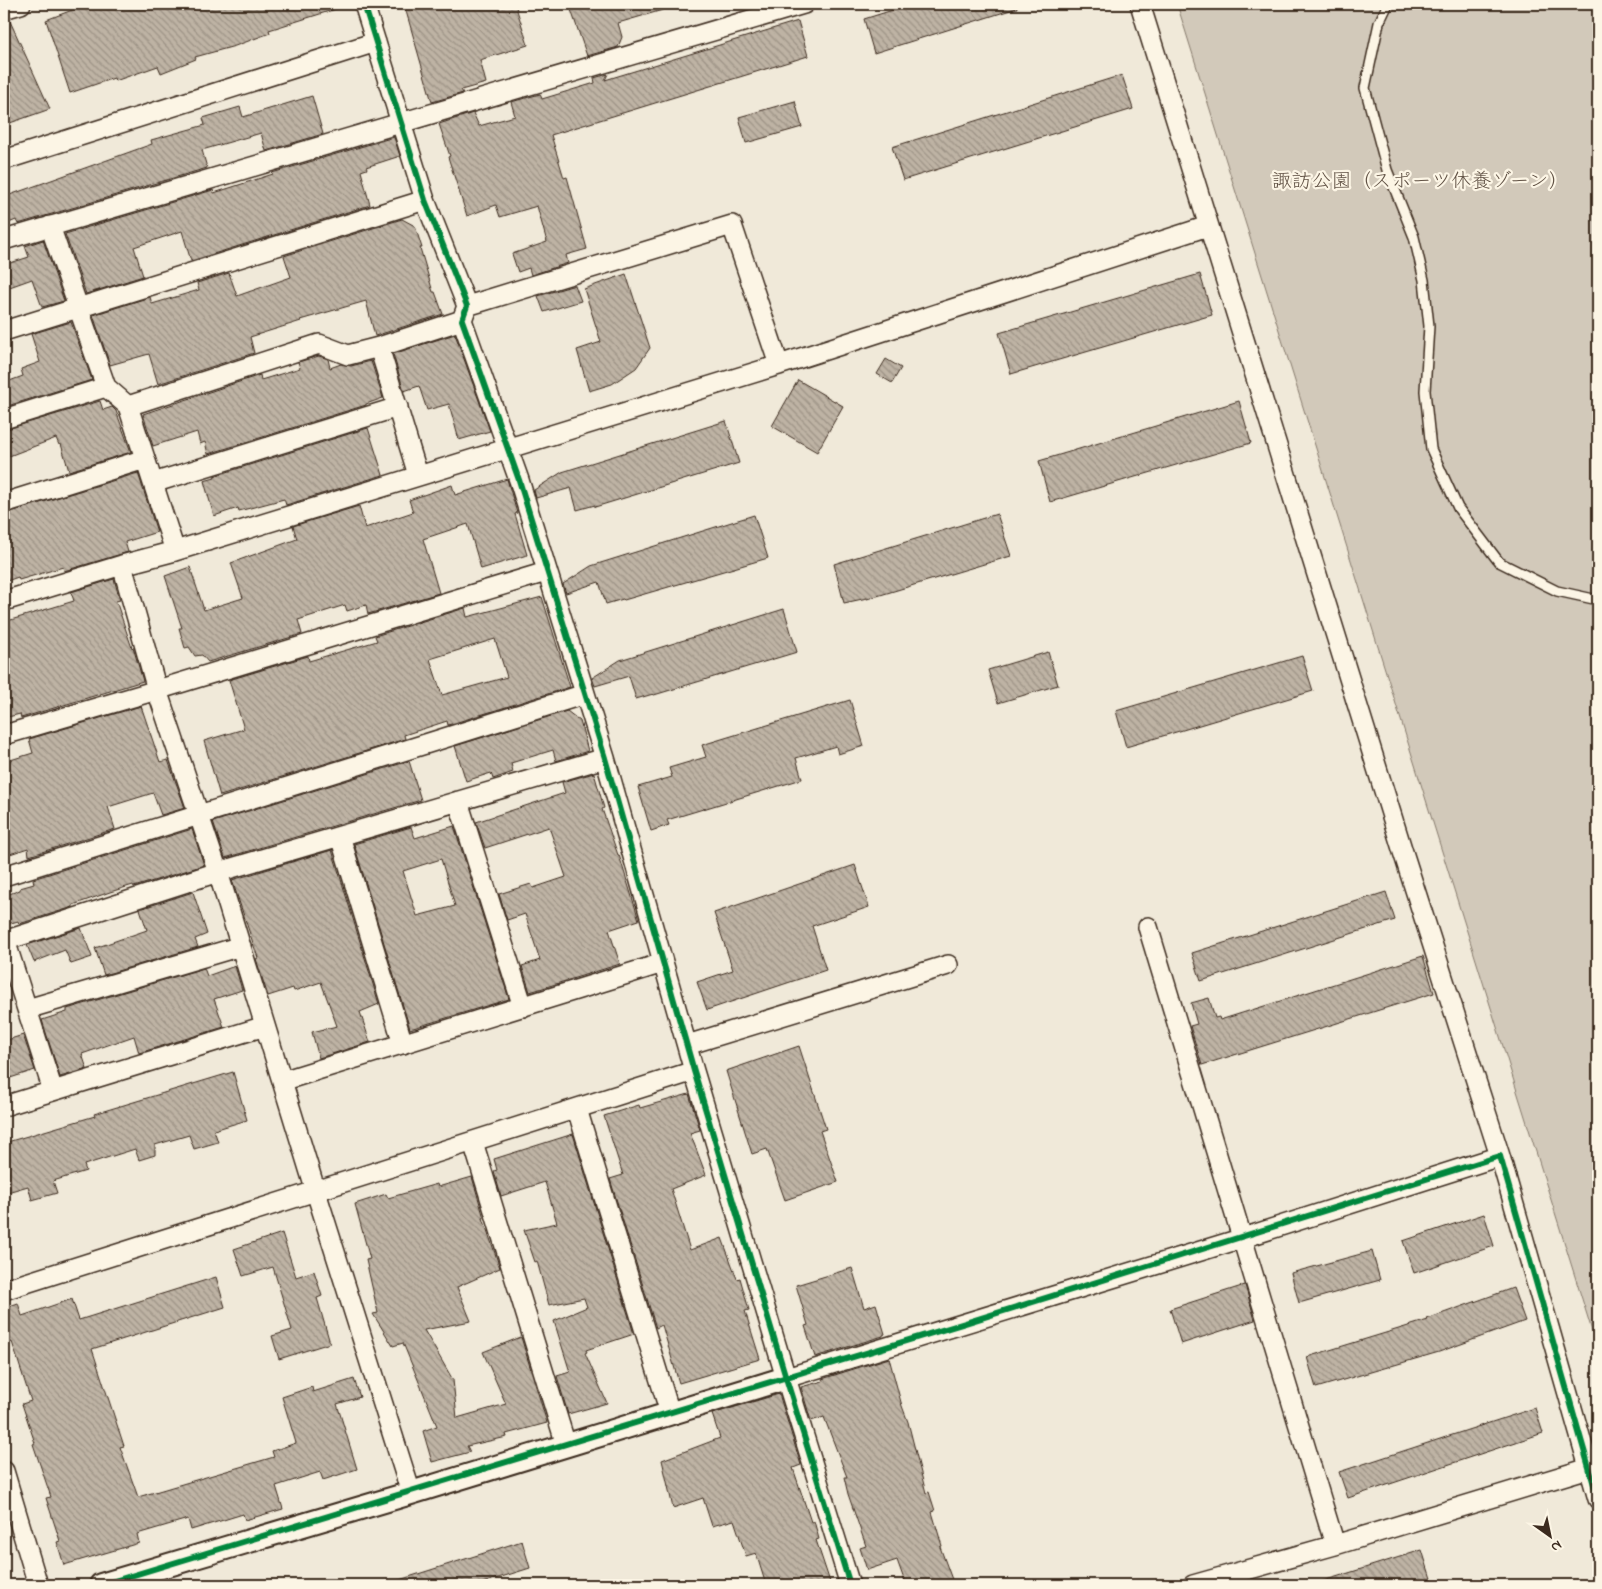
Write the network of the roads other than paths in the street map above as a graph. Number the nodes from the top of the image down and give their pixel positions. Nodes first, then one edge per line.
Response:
1 (22, 4) edge
2 (364, 4) edge
3 (804, 4) edge
4 (1140, 4) edge
5 (1388, 4) edge
6 (4, 10) edge
7 (376, 42) junction
8 (402, 122) junction
9 (4, 160) edge
10 (425, 200) junction
11 (50, 226) junction
12 (1208, 226) junction
13 (4, 240) edge
14 (78, 307) junction
15 (464, 313) junction
16 (4, 331) edge
17 (379, 347) junction
18 (778, 365) junction
19 (106, 387) junction
20 (128, 406) junction
21 (398, 407) junction
22 (4, 419) edge
23 (508, 449) junction
24 (145, 458) junction
25 (418, 475) junction
26 (153, 483) junction
27 (4, 503) edge
28 (174, 551) junction
29 (122, 565) junction
30 (546, 572) junction
31 (1598, 600) edge
32 (4, 601) edge
33 (157, 690) junction
34 (585, 694) junction
35 (4, 734) edge
36 (605, 758) junction
37 (458, 801) junction
38 (199, 815) junction
39 (340, 836) junction
40 (218, 872) junction
41 (4, 876) edge
42 (1148, 927) dead end
43 (4, 940) edge
44 (241, 946) junction
45 (663, 962) junction
46 (948, 965) dead end
47 (522, 1007) junction
48 (27, 1010) junction
49 (265, 1026) junction
50 (403, 1044) junction
51 (687, 1045) junction
52 (694, 1071) junction
53 (282, 1082) junction
54 (53, 1091) junction
55 (4, 1106) edge
56 (577, 1108) junction
57 (473, 1142) junction
58 (1500, 1156) junction
59 (316, 1192) junction
60 (1242, 1238) junction
61 (4, 1290) edge
62 (786, 1378) junction
63 (670, 1413) junction
64 (566, 1445) junction
65 (1589, 1468) junction
66 (4, 1471) edge
67 (411, 1493) junction
68 (1598, 1499) edge
69 (1335, 1545) junction
70 (38, 1585) edge
71 (101, 1585) edge
72 (850, 1585) edge
73 (1193, 1585) edge

1 - 6 street
2 - 7 street
3 - 8 street
4 - 12 street
5 - 31 lane
7 - 8 street
7 - 9 street
8 - 10 street
8 - 11 street
10 - 14 street
10 - 15 street
11 - 13 street
11 - 14 street
12 - 18 street
12 - 58 street
14 - 16 street
14 - 19 street
15 - 17 street
15 - 18 street
15 - 23 street
17 - 20 street
17 - 21 street
18 - 23 street
19 - 20 street
19 - 22 street
20 - 24 street
21 - 25 street
21 - 26 street
23 - 25 street
23 - 30 street
24 - 26 street
24 - 27 street
25 - 28 street
26 - 28 street
28 - 29 street
29 - 32 street
29 - 33 street
30 - 33 street
30 - 34 street
33 - 35 street
33 - 38 street
34 - 36 street
34 - 38 street
36 - 37 street
36 - 45 street
37 - 39 street
37 - 47 street
38 - 40 street
38 - 41 street
39 - 40 street
39 - 50 street
40 - 43 street
40 - 44 street
42 - 60 street
43 - 48 street
44 - 48 street
44 - 49 street
45 - 47 street
45 - 51 street
46 - 51 street
47 - 50 street
48 - 54 street
49 - 53 street
49 - 54 street
50 - 53 street
51 - 52 street
52 - 56 street
52 - 62 street
53 - 59 street
54 - 55 street
56 - 57 street
56 - 63 street
57 - 59 street
57 - 64 street
58 - 60 street
58 - 65 street
59 - 61 street
59 - 67 street
60 - 62 street
60 - 69 street
62 - 63 street
62 - 72 street
63 - 64 street
64 - 67 street
65 - 68 street
65 - 69 street
66 - 70 street
67 - 71 street
69 - 73 street

